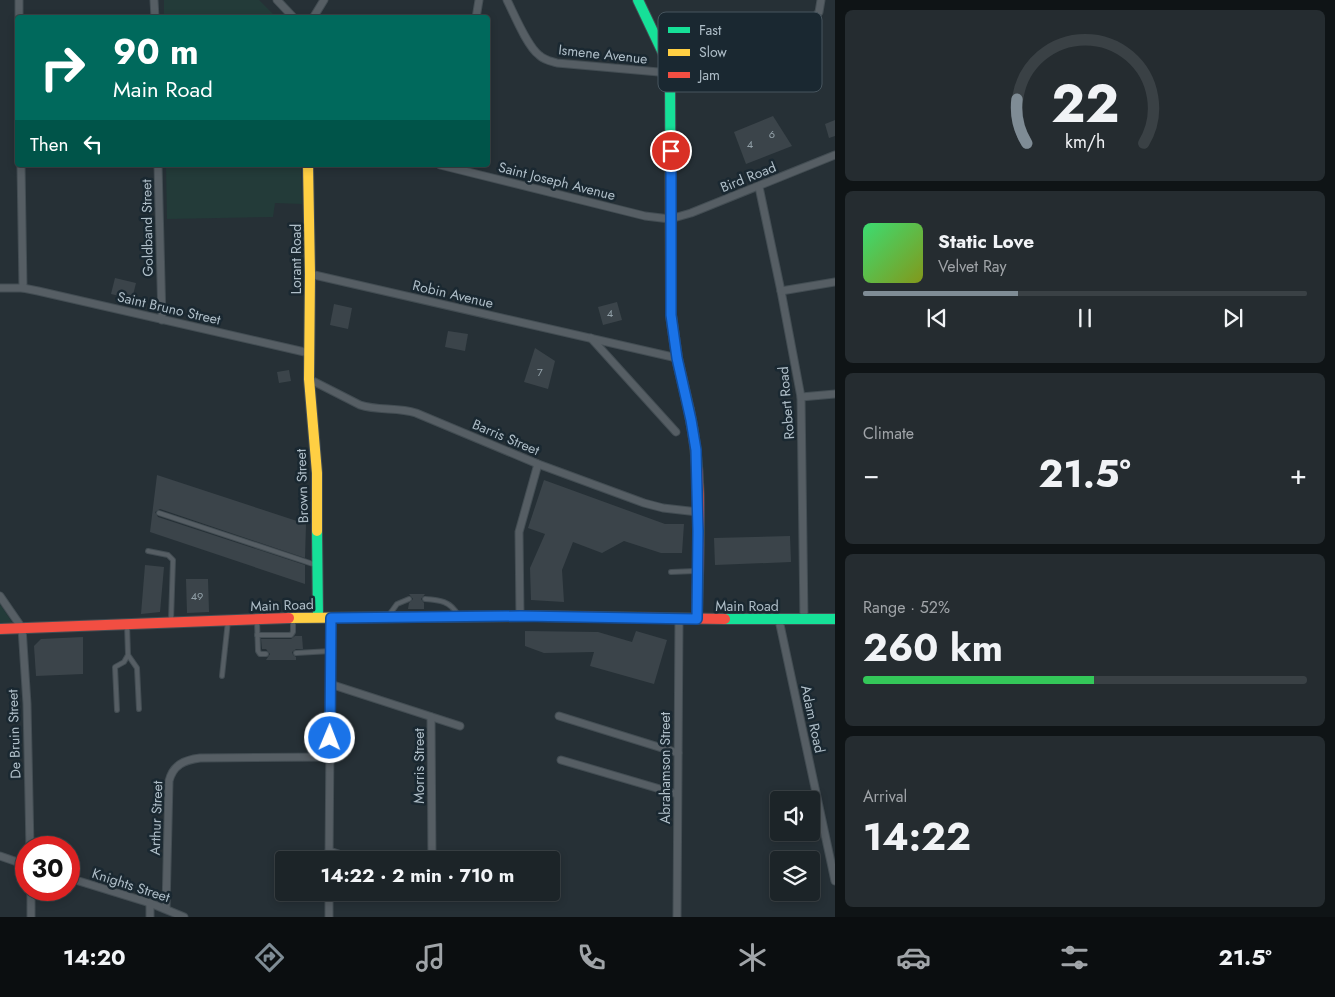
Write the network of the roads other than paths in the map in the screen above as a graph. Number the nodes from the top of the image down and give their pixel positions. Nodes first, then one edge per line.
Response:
1 (19, 0) edge
2 (154, 0) edge
3 (277, 0) edge
4 (324, 0) edge
5 (479, 0) edge
6 (507, 0) edge
7 (638, 0) edge
8 (19, 15) edge
9 (155, 15) edge
10 (291, 15) edge
11 (315, 15) edge
12 (476, 15) edge
13 (658, 42) edge
14 (658, 73) edge
15 (670, 92) edge
16 (835, 155) edge
17 (21, 167) edge
18 (158, 167) edge
19 (308, 167) edge
20 (448, 167) edge
21 (759, 187) junction
22 (670, 219) junction
23 (310, 274) junction
24 (835, 282) edge
25 (0, 288) edge
26 (23, 288) junction
27 (781, 292) junction
28 (162, 320) junction
29 (591, 338) junction
30 (309, 353) junction
31 (677, 358) junction
32 (309, 379) junction
33 (835, 394) edge
34 (800, 397) junction
35 (676, 432) dead end
36 (538, 464) junction
37 (698, 512) junction
38 (159, 513) dead end
39 (148, 550) dead end
40 (318, 566) junction
41 (698, 571) junction
42 (671, 572) dead end
43 (0, 596) edge
44 (409, 599) dead end
45 (424, 599) dead end
46 (459, 616) junction
47 (520, 616) junction
48 (318, 617) junction
49 (388, 617) junction
50 (293, 618) junction
51 (331, 618) junction
52 (680, 619) junction
53 (697, 619) junction
54 (835, 619) edge
55 (256, 620) junction
56 (779, 620) junction
57 (804, 620) junction
58 (228, 621) junction
59 (171, 623) junction
60 (127, 624) junction
61 (22, 628) junction
62 (0, 629) edge
63 (257, 635) junction
64 (331, 651) junction
65 (296, 653) dead end
66 (266, 654) dead end
67 (128, 655) junction
68 (222, 676) dead end
69 (330, 684) junction
70 (139, 709) dead end
71 (117, 710) dead end
72 (559, 716) dead end
73 (431, 718) junction
74 (460, 726) dead end
75 (678, 753) junction
76 (330, 757) junction
77 (560, 760) dead end
78 (677, 794) junction
79 (30, 836) edge
80 (329, 851) edge
81 (432, 851) edge
82 (0, 856) edge
83 (15, 862) edge
84 (80, 881) edge
85 (835, 881) edge
86 (31, 901) edge
87 (329, 901) edge
88 (150, 903) junction
89 (166, 908) junction
90 (31, 917) edge
91 (150, 917) edge
92 (184, 917) edge
93 (329, 917) edge
94 (677, 917) edge

1 - 8 street
2 - 9 street
3 - 10 street
4 - 11 street
5 - 12 street
6 - 14 street, Ismene Avenue
7 - 13 street
15 - 22 street
16 - 21 street, Bird Road
17 - 26 street
18 - 28 street, Goldband Street
19 - 23 street, Lorant Road
20 - 22 street, Saint Joseph Avenue
21 - 22 street, Bird Road
21 - 27 street, Robert Road
22 - 31 street
23 - 29 street, Robin Avenue
23 - 30 street, Lorant Road
24 - 27 street
25 - 26 street, Saint Bruno Street
26 - 28 street, Saint Bruno Street
27 - 34 street, Robert Road
28 - 30 street, Saint Bruno Street
29 - 31 street, Robin Avenue
29 - 35 street
30 - 32 street, Brown Street
31 - 37 street
32 - 36 street, Barris Street
32 - 40 street, Brown Street
33 - 34 street
34 - 57 street, Robert Road
36 - 37 street, Barris Street
36 - 47 street
37 - 41 street
38 - 40 lane
39 - 59 lane
40 - 48 street, Brown Street
41 - 42 lane
41 - 53 street
43 - 61 street
44 - 49 lane
45 - 46 lane
46 - 47 street, Main Road
46 - 49 street, Main Road
47 - 52 street, Main Road
48 - 50 street, Main Road
48 - 51 street, Main Road
49 - 51 street, Main Road
50 - 55 street, Main Road
50 - 63 lane
51 - 64 street
52 - 53 street, Main Road
52 - 75 street, Abrahamson Street
53 - 56 street, Main Road
54 - 57 street, Main Road
55 - 58 street, Main Road
55 - 63 lane
56 - 57 street, Main Road
56 - 85 street, Adam Road
58 - 59 street, Main Road
58 - 68 lane
59 - 60 street, Main Road
60 - 61 street, Main Road
60 - 67 lane
61 - 62 street, Main Road
61 - 79 street, De Bruin Street
63 - 66 lane
64 - 65 lane
64 - 69 street
67 - 70 lane
67 - 71 lane
69 - 73 street, Morris Street
69 - 76 street
72 - 75 street
73 - 74 street
73 - 81 street, Morris Street
75 - 78 street, Abrahamson Street
76 - 80 street
76 - 89 street, Arthur Street
77 - 78 street
78 - 94 street, Abrahamson Street
82 - 83 street
84 - 88 street, Knights Street
86 - 90 street
87 - 93 street
88 - 89 street, Knights Street
88 - 91 street
89 - 92 street, Knights Street

